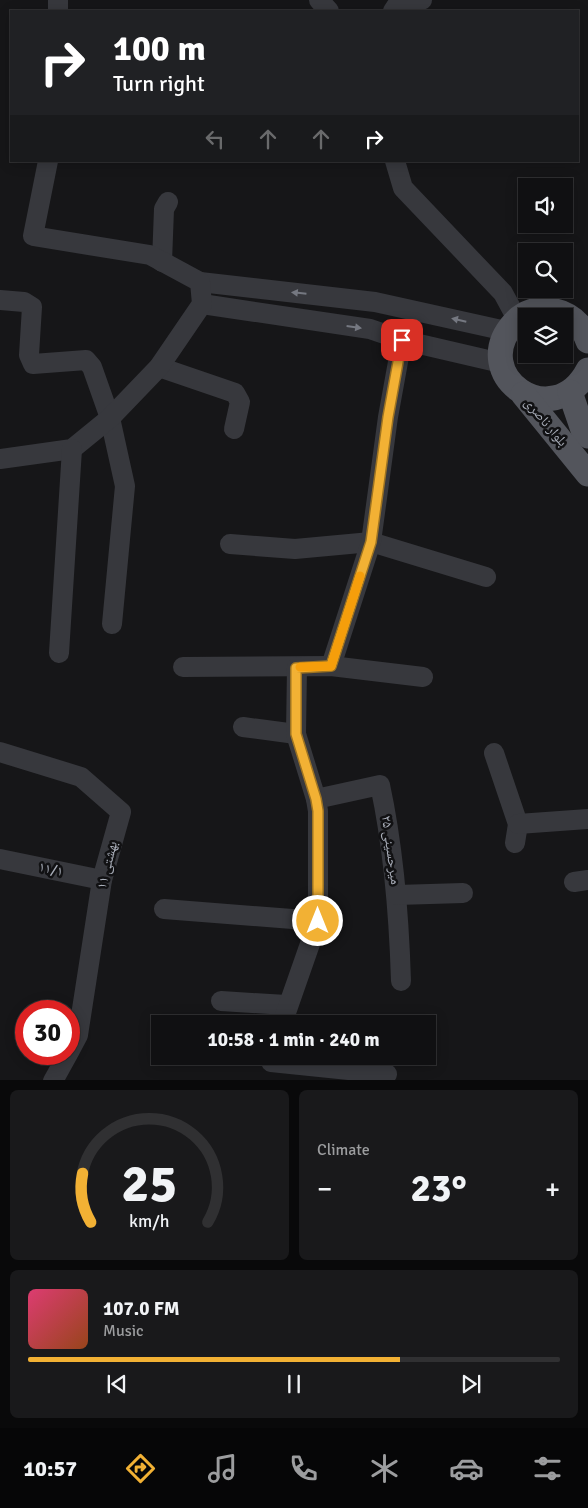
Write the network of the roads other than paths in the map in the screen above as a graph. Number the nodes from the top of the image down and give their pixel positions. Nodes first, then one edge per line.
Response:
1 (320, 0) edge
2 (422, 0) edge
3 (328, 10) edge
4 (394, 10) edge
5 (48, 162) edge
6 (395, 162) edge
7 (168, 202) dead end
8 (162, 262) junction
9 (200, 282) junction
10 (0, 300) edge
11 (202, 304) junction
12 (512, 325) junction
13 (587, 333) edge
14 (402, 340) junction
15 (500, 363) junction
16 (158, 367) junction
17 (588, 370) edge
18 (570, 392) junction
19 (523, 394) junction
20 (110, 418) junction
21 (234, 429) dead end
22 (588, 436) edge
23 (72, 448) junction
24 (0, 459) edge
25 (588, 474) edge
26 (371, 542) junction
27 (230, 544) dead end
28 (486, 577) dead end
29 (112, 624) dead end
30 (59, 653) dead end
31 (331, 666) junction
32 (183, 667) dead end
33 (296, 668) junction
34 (423, 677) dead end
35 (243, 727) dead end
36 (296, 734) junction
37 (0, 752) edge
38 (494, 753) dead end
39 (316, 799) junction
40 (588, 819) edge
41 (0, 859) edge
42 (102, 880) junction
43 (463, 893) dead end
44 (397, 895) junction
45 (164, 909) dead end
46 (318, 921) junction
47 (401, 981) dead end
48 (221, 1001) dead end
49 (284, 1014) edge
50 (80, 1022) edge
51 (61, 1065) edge
52 (270, 1066) edge
53 (387, 1074) dead end
54 (53, 1080) edge

1 - 3 street
2 - 4 street
5 - 8 street
6 - 12 street
7 - 8 street
8 - 9 street
9 - 11 street
12 -> 9 street
10 - 20 street
11 -> 14 street
11 - 16 street
12 - 13 main road
12 - 15 main road
14 - 15 street
14 - 26 street
15 - 19 main road, بلوار ناصری
16 - 20 street
16 - 21 street
17 - 18 main road
18 - 19 main road
18 - 22 main road, بلوار ناصری
19 - 25 main road, بلوار ناصری
20 - 23 street
20 - 29 street
23 - 24 street
23 - 30 street
26 - 27 street
26 - 28 street
26 - 31 street
31 - 33 street
31 - 34 street
32 - 33 street
33 - 36 street
35 - 36 street
36 - 39 street
37 - 42 street, بهشتی ۱۱
38 - 40 street
39 - 44 street, میرحسینی ۲۵
39 - 46 street
41 - 42 street, ۱۱/۱
42 - 50 street, بهشتی ۱۱
43 - 44 street
44 - 47 street, میرحسینی ۲۵
45 - 46 street
46 - 49 street
48 - 49 street
51 - 54 street, بهشتی ۱۱
52 - 53 street

